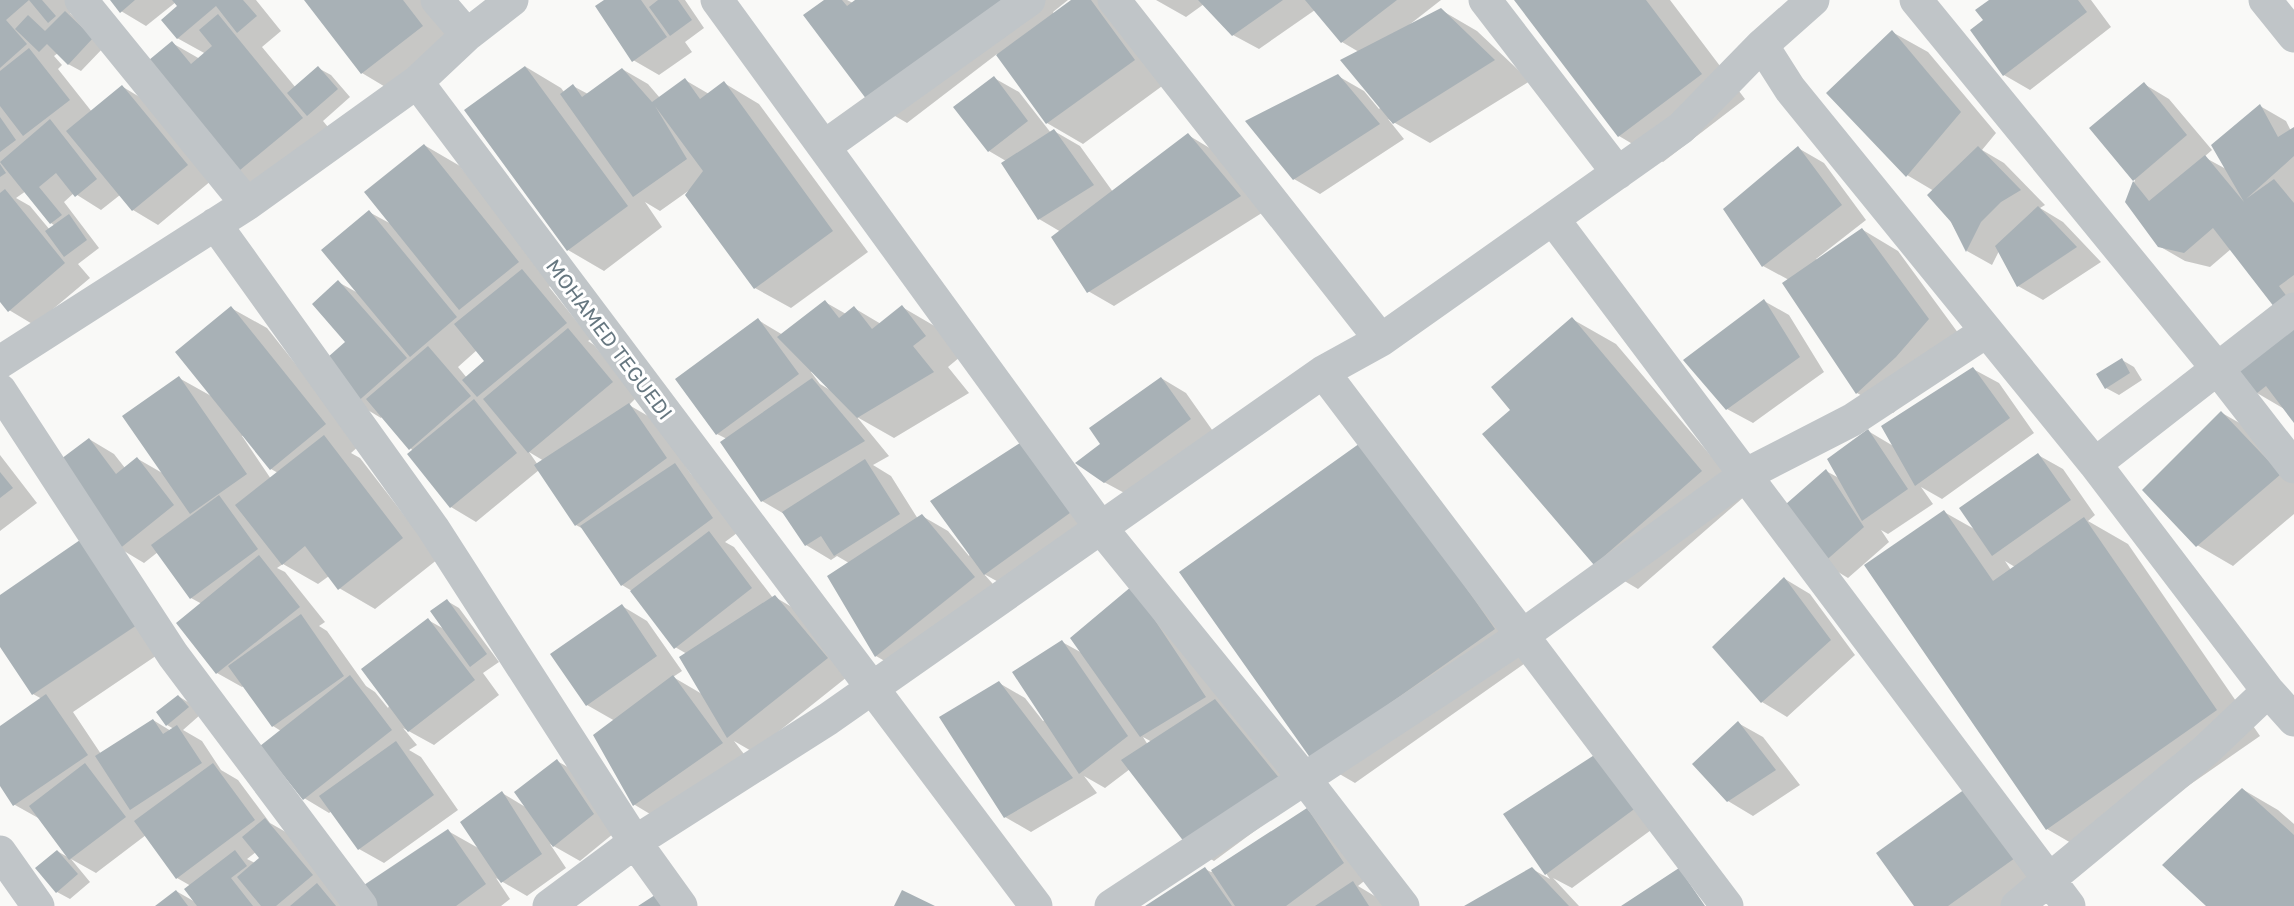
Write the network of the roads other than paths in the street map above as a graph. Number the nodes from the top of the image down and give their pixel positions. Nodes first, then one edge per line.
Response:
1 (81, 0) edge
2 (437, 0) edge
3 (512, 0) edge
4 (717, 0) edge
5 (1029, 0) edge
6 (1114, 0) edge
7 (1485, 0) edge
8 (1813, 0) edge
9 (1916, 0) edge
10 (2265, 0) edge
11 (467, 35) junction
12 (2294, 36) edge
13 (1762, 45) junction
14 (417, 82) junction
15 (825, 146) junction
16 (1618, 172) junction
17 (247, 204) junction
18 (1553, 219) junction
19 (215, 224) junction
20 (2294, 309) edge
21 (1987, 331) junction
22 (1381, 340) junction
23 (4, 350) edge
24 (2217, 368) junction
25 (1323, 372) junction
26 (0, 390) edge
27 (2095, 464) junction
28 (2294, 467) edge
29 (1745, 475) junction
30 (1101, 528) junction
31 (1522, 635) junction
32 (872, 687) junction
33 (2268, 691) junction
34 (2294, 720) edge
35 (1304, 778) junction
36 (635, 842) junction
37 (0, 852) edge
38 (2049, 881) junction
39 (38, 906) edge
40 (361, 906) edge
41 (549, 906) edge
42 (681, 906) edge
43 (1036, 906) edge
44 (1110, 906) edge
45 (1403, 906) edge
46 (1727, 906) edge
47 (2017, 906) edge
48 (2069, 906) edge

1 - 17 street
2 - 11 street
3 - 11 street
4 - 15 street
5 - 15 street
6 - 22 street
7 - 16 street
8 - 13 street
9 - 24 street
10 - 12 street
11 - 14 street
13 - 16 street
13 - 21 street
14 - 17 street
14 - 32 street, MOHAMED TEGUEDI
15 - 30 street
16 - 18 street
17 - 19 street
18 - 22 street
18 - 29 street
19 - 23 street
19 - 36 street
20 - 24 street
21 - 27 street
21 - 29 street
22 - 25 street
24 - 27 street
24 - 28 street
25 - 30 street
25 - 31 street
26 - 40 street
27 - 33 street
29 - 31 street
29 - 38 street
30 - 32 street
30 - 35 street
31 - 35 street
31 - 46 street
32 - 36 street
32 - 43 street, MOHAMED TEGUEDI
33 - 34 street
33 - 38 street
35 - 44 street
35 - 45 street
36 - 41 street
36 - 42 street
37 - 39 street
38 - 47 street
38 - 48 street

